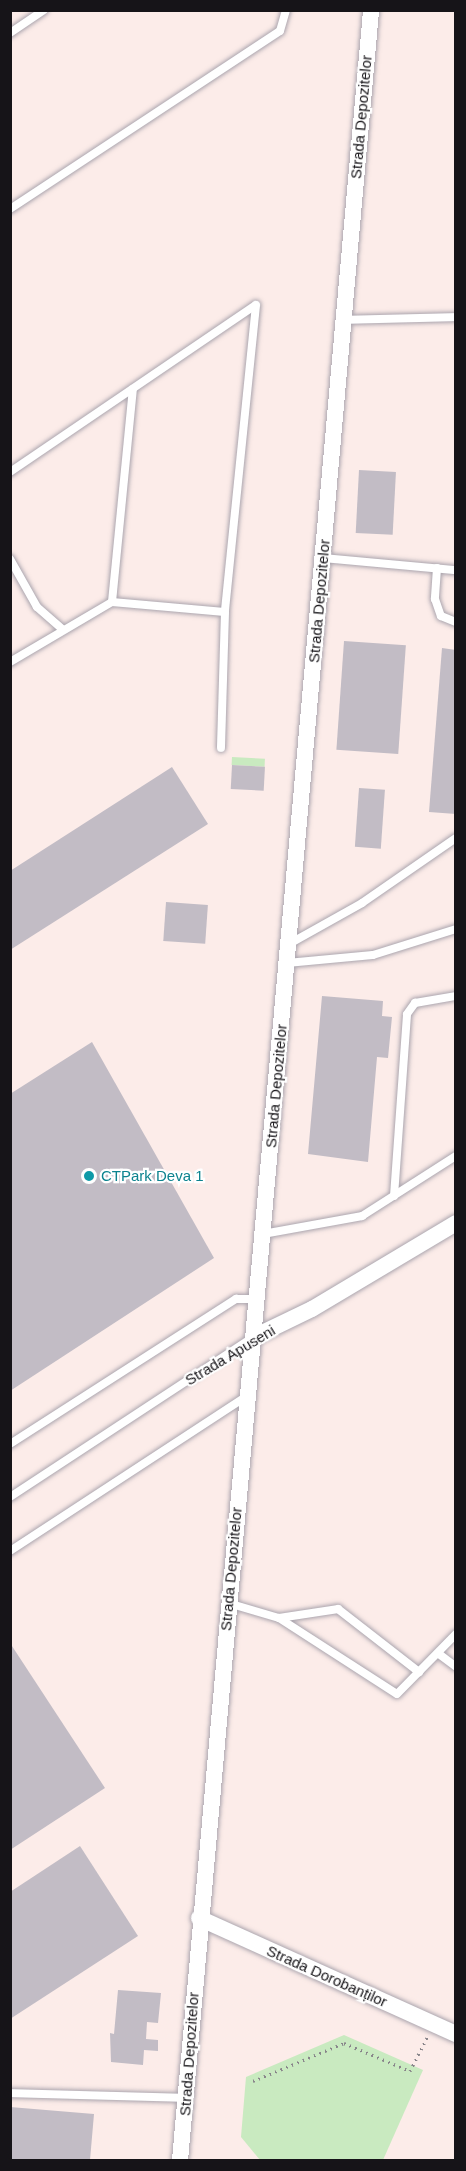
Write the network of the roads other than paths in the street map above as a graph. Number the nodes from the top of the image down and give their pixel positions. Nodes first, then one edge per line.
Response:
1 (44, 10) edge
2 (286, 10) edge
3 (371, 10) edge
4 (10, 33) edge
5 (10, 209) edge
6 (456, 317) edge
7 (343, 320) junction
8 (133, 389) junction
9 (10, 472) edge
10 (322, 558) junction
11 (10, 559) edge
12 (437, 568) junction
13 (456, 570) edge
14 (112, 602) junction
15 (225, 612) junction
16 (456, 622) edge
17 (62, 629) junction
18 (10, 662) edge
19 (221, 748) dead end
20 (456, 838) edge
21 (456, 929) edge
22 (289, 944) junction
23 (287, 963) junction
24 (456, 996) edge
25 (456, 1156) edge
26 (394, 1196) junction
27 (456, 1223) edge
28 (263, 1234) junction
29 (257, 1299) junction
30 (254, 1337) junction
31 (248, 1396) junction
32 (10, 1444) edge
33 (10, 1497) edge
34 (10, 1551) edge
35 (227, 1603) junction
36 (279, 1618) junction
37 (456, 1634) edge
38 (440, 1654) junction
39 (456, 1667) edge
40 (419, 1672) junction
41 (199, 1918) junction
42 (456, 2034) edge
43 (10, 2093) edge
44 (186, 2097) junction
45 (180, 2160) edge

1 - 4 lane
2 - 5 lane
3 - 7 street, Strada Depozitelor
6 - 7 lane
7 - 10 street, Strada Depozitelor
8 - 9 lane
8 - 14 lane
8 - 15 lane
10 - 12 lane
10 - 22 street, Strada Depozitelor
11 - 17 lane
12 - 13 lane
12 - 16 lane
14 - 15 lane
14 - 17 lane
15 - 19 lane
17 - 18 lane
20 - 22 lane
21 - 23 lane
22 - 23 street, Strada Depozitelor
23 - 28 street, Strada Depozitelor
24 - 26 lane
25 - 26 lane
26 - 28 lane
27 - 30 street, Strada Apuseni
28 - 29 street, Strada Depozitelor
29 - 30 street, Strada Depozitelor
29 - 32 lane
30 - 31 street, Strada Depozitelor
30 - 33 lane, Strada Apuseni
31 - 34 lane
31 - 35 street, Strada Depozitelor
35 - 36 lane
35 - 41 street, Strada Depozitelor
36 - 40 lane
36 - 40 lane
37 - 38 lane
38 - 39 lane
38 - 40 lane
41 - 42 street, Strada Dorobanților
41 - 44 street, Strada Depozitelor
43 - 44 lane
44 - 45 street, Strada Depozitelor

